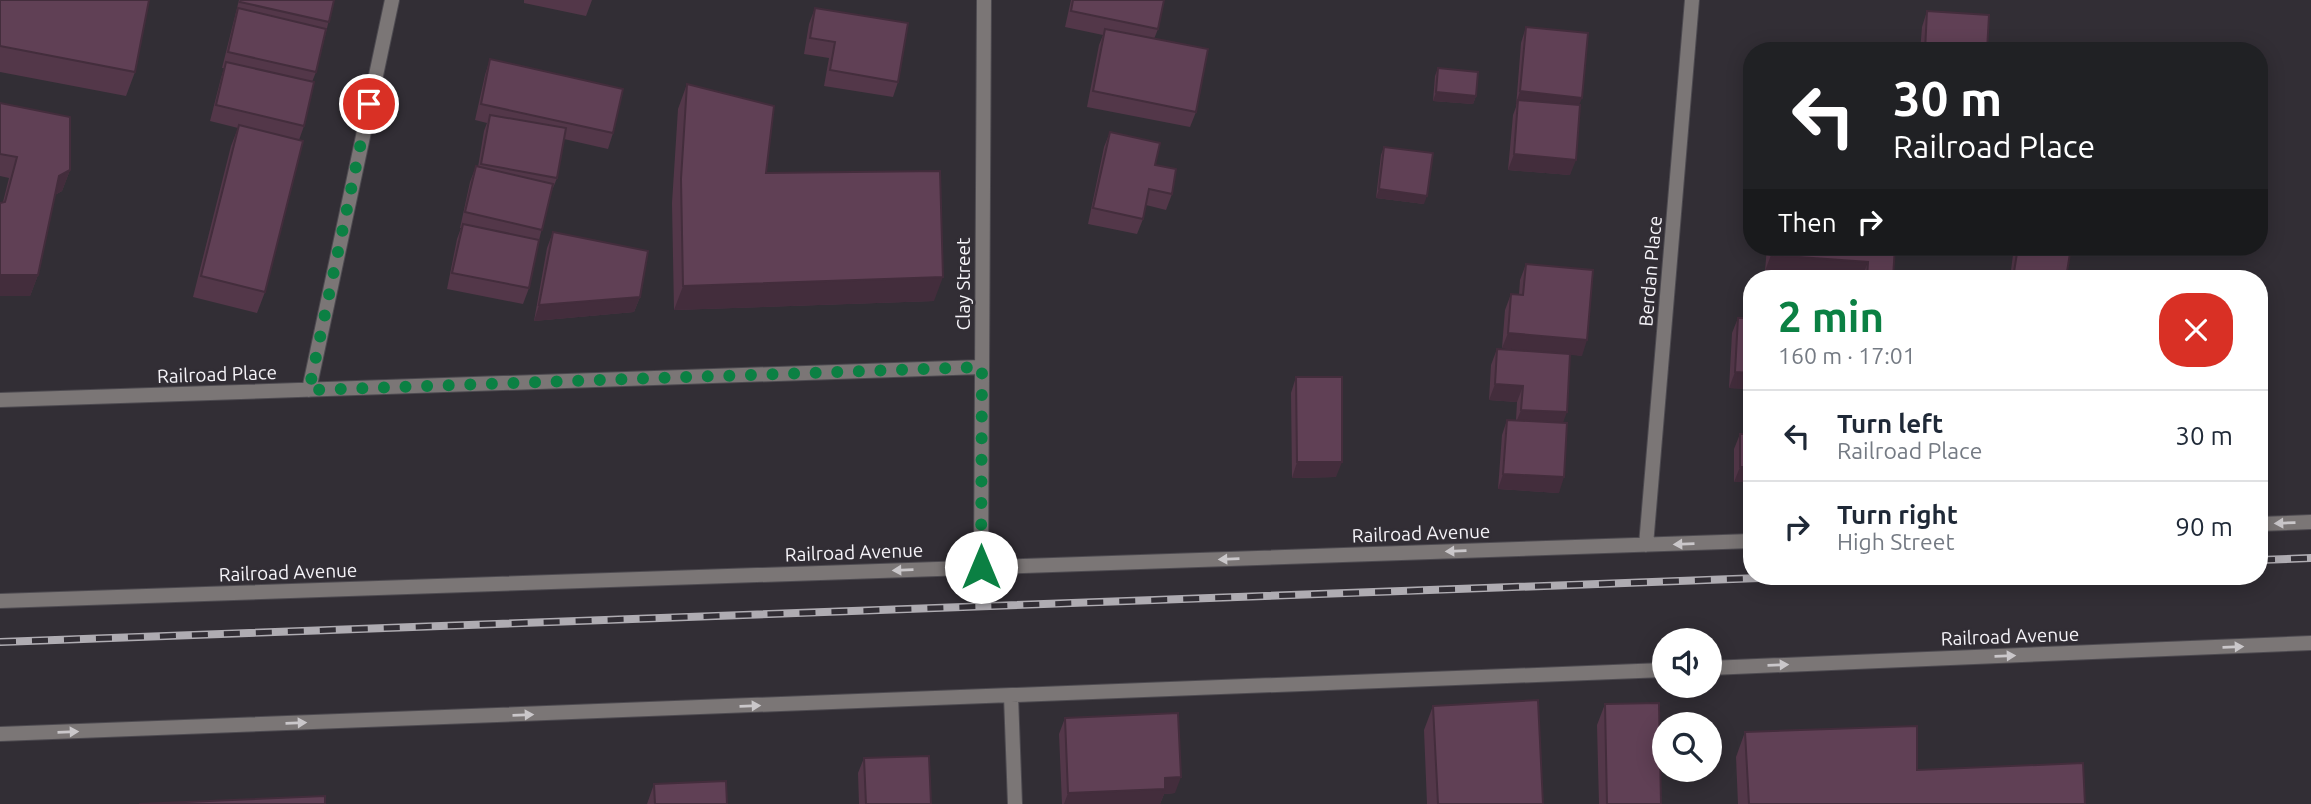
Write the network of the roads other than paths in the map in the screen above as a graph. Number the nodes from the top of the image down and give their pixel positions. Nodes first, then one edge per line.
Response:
1 (392, 0) edge
2 (984, 0) edge
3 (1692, 0) edge
4 (982, 367) junction
5 (309, 390) junction
6 (0, 400) edge
7 (2311, 522) edge
8 (2268, 524) edge
9 (1743, 541) edge
10 (1646, 545) junction
11 (981, 567) junction
12 (0, 601) edge
13 (2311, 643) edge
14 (1722, 668) edge
15 (1652, 670) edge
16 (1011, 696) junction
17 (0, 734) edge
18 (1015, 804) edge

1 - 5 street
2 - 4 street, Clay Street
3 - 10 street, Berdan Place
4 - 5 street, Railroad Place
4 - 11 street, Clay Street
5 - 6 street, Railroad Place
7 -> 8 street
9 -> 10 street, Railroad Avenue
10 -> 11 street, Railroad Avenue
11 -> 12 street, Railroad Avenue
14 -> 13 street, Railroad Avenue
15 - 16 street
17 -> 16 street
16 - 18 street

